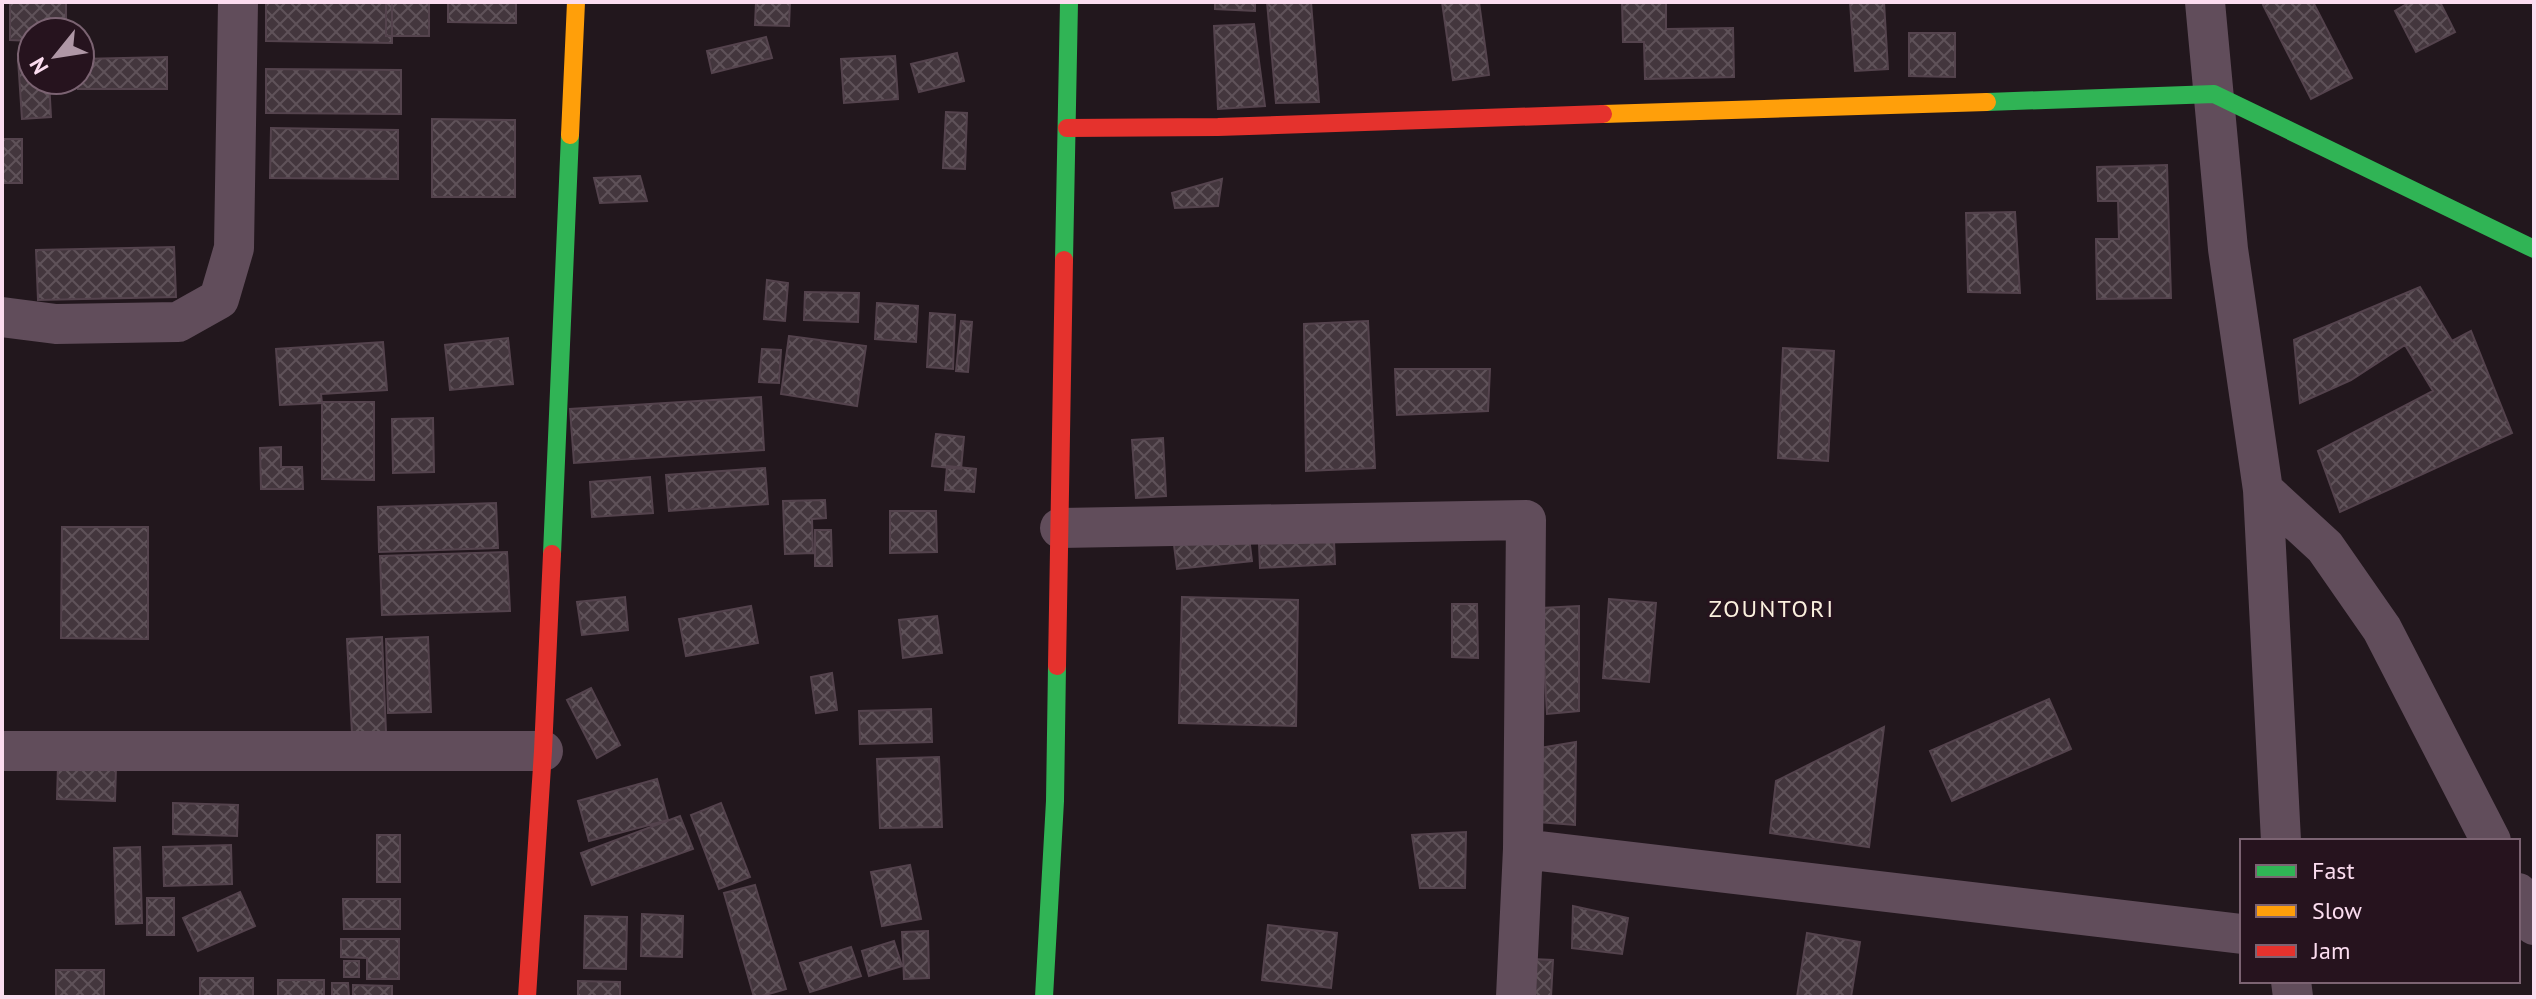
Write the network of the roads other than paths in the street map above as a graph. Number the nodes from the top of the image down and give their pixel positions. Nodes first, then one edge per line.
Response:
1 (238, 2) edge
2 (576, 2) edge
3 (1069, 2) edge
4 (2205, 2) edge
5 (2214, 94) junction
6 (1067, 128) junction
7 (2534, 249) edge
8 (2, 317) edge
9 (2263, 490) junction
10 (1060, 528) junction
11 (2, 751) edge
12 (543, 751) junction
13 (2281, 839) edge
14 (2490, 839) edge
15 (1523, 849) junction
16 (2520, 897) edge
17 (2534, 925) edge
18 (2240, 934) edge
19 (527, 997) edge
20 (1044, 997) edge
21 (1516, 997) edge

1 - 8 street
2 - 12 street
3 - 6 street
4 - 5 street
5 - 6 street
5 - 7 street
5 - 9 street
6 - 10 street
9 - 13 street
9 - 14 street
10 - 15 street
10 - 20 street
11 - 12 street
12 - 19 street
15 - 18 street
15 - 21 street
16 - 17 street

